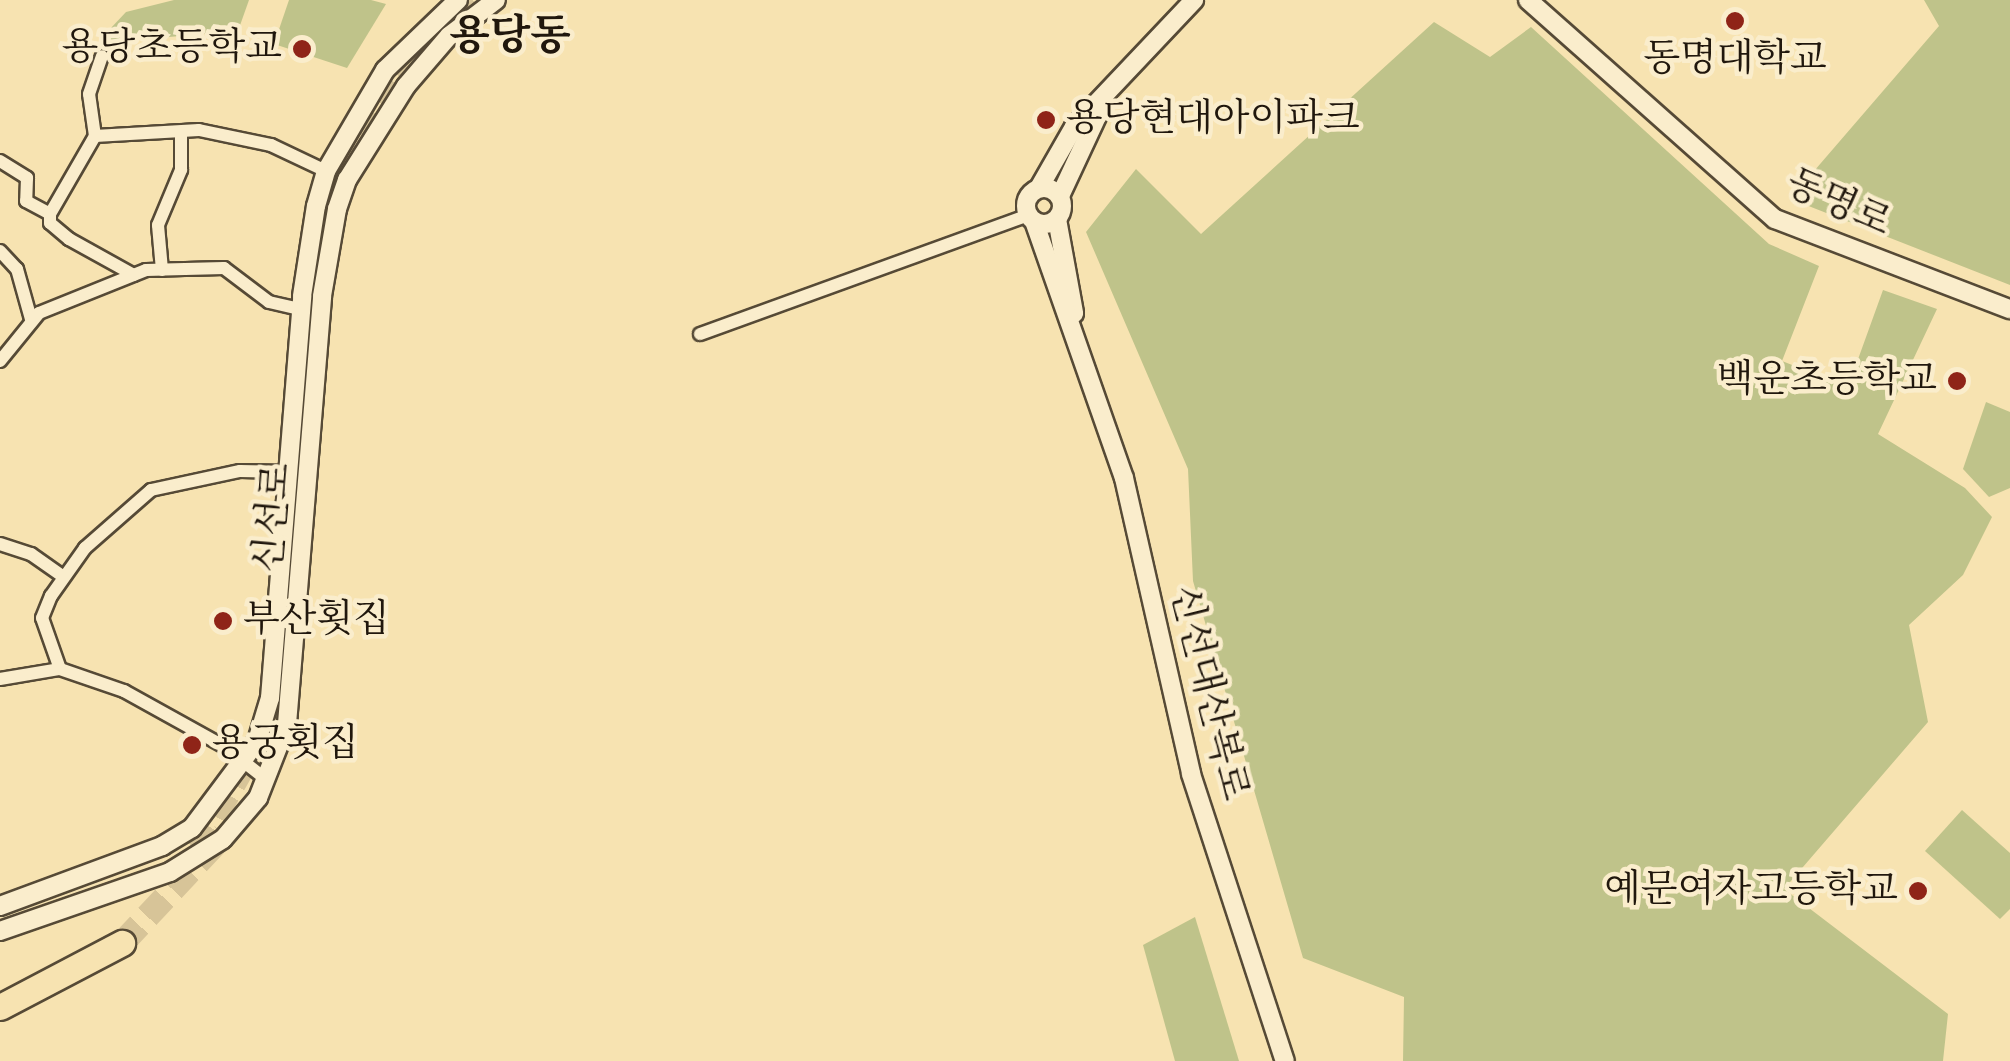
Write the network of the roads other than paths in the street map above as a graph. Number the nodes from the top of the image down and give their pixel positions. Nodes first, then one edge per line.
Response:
1 (458, 0) edge
2 (496, 0) edge
3 (1194, 0) edge
4 (1528, 0) edge
5 (102, 56) dead end
6 (1102, 104) junction
7 (181, 132) junction
8 (94, 136) junction
9 (0, 161) edge
10 (326, 171) junction
11 (1039, 188) junction
12 (1060, 196) junction
13 (316, 206) junction
14 (336, 212) junction
15 (50, 214) junction
16 (1031, 218) junction
17 (1058, 219) junction
18 (0, 251) edge
19 (162, 270) junction
20 (134, 275) junction
21 (2010, 308) edge
22 (300, 309) junction
23 (31, 319) junction
24 (700, 334) dead end
25 (1076, 338) junction
26 (0, 361) edge
27 (290, 472) junction
28 (0, 544) edge
29 (62, 576) junction
30 (60, 669) junction
31 (0, 679) edge
32 (244, 762) junction
33 (267, 780) junction
34 (0, 906) edge
35 (0, 931) edge
36 (0, 990) edge
37 (0, 1007) edge
38 (1285, 1061) edge

1 - 10 main road, 신선로
2 - 14 main road, 신선로
3 - 6 main road, 신선대산복로
4 - 21 main road, 동명로
5 - 8 street
6 - 11 main road, 신선대산복로
6 - 12 main road, 신선대산복로
7 - 8 street
7 - 10 street
7 - 19 street
8 - 15 street
9 - 15 street
10 - 13 main road, 신선로
11 - 12 main road
11 - 16 main road, 신선대산복로
12 - 17 main road, 신선대산복로
13 - 14 main road
13 - 22 main road, 신선로
14 - 33 main road, 신선로
15 - 20 street
16 - 17 main road
16 - 24 street
16 - 25 main road, 신선대산복로
17 - 25 main road, 신선대산복로
18 - 23 street
19 - 20 street
19 - 22 street
20 - 23 street
22 - 27 main road, 신선로
23 - 26 street
25 - 38 main road, 신선대산복로
27 - 29 street
27 - 32 main road, 신선로
28 - 29 street
29 - 30 street
30 - 31 street
30 - 32 street
32 - 33 street
32 - 34 main road, 신선로
33 - 35 main road, 신선로
36 - 37 highway

